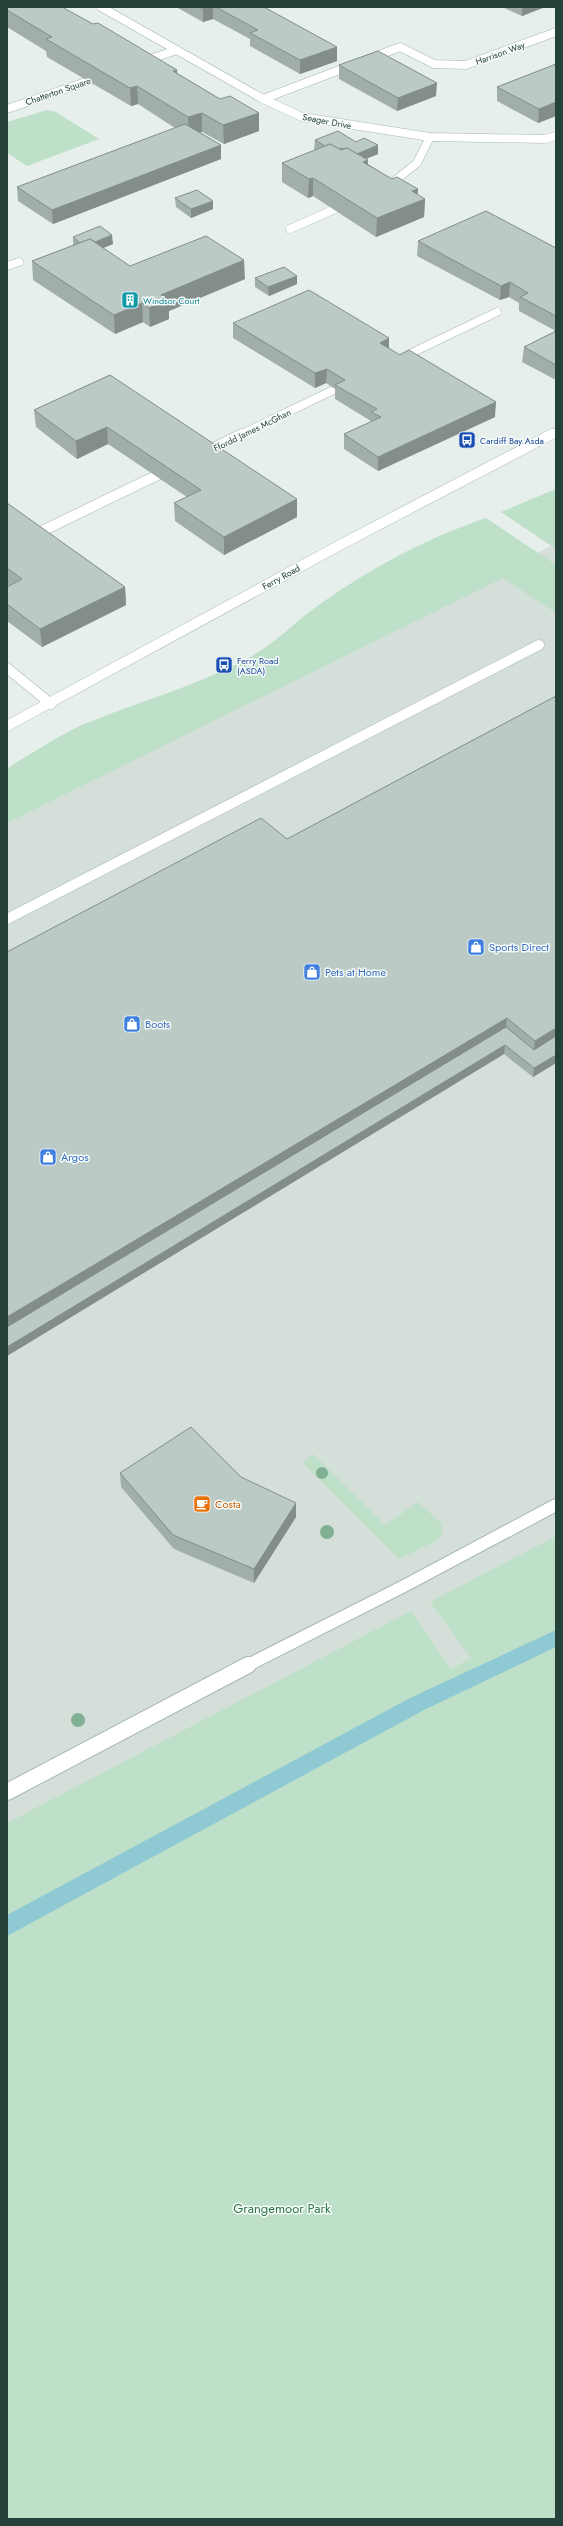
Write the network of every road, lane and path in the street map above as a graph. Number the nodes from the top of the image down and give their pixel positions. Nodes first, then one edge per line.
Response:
1 (101, 7) edge
2 (556, 32) edge
3 (177, 50) junction
4 (131, 66) edge
5 (110, 74) edge
6 (263, 99) junction
7 (7, 109) edge
8 (556, 136) edge
9 (430, 137) junction
10 (380, 191) edge
11 (335, 209) edge
12 (290, 229) dead end
13 (20, 262) dead end
14 (7, 266) edge
15 (497, 312) dead end
16 (390, 364) edge
17 (356, 380) edge
18 (556, 432) edge
19 (196, 457) edge
20 (176, 467) edge
21 (7, 548) edge
22 (539, 645) dead end
23 (7, 668) edge
24 (51, 704) junction
25 (7, 726) edge
26 (7, 919) edge
27 (556, 1505) edge
28 (7, 1792) edge

1 - 3 street, Seager Drive
2 - 6 street, Harrison Way
3 - 4 street
3 - 6 street, Seager Drive
5 - 7 street, Chatterton Square
6 - 9 street, Seager Drive
8 - 9 street, Seager Drive
9 - 10 street
11 - 12 street
13 - 14 street
15 - 16 street
17 - 19 street, Ffordd James McGhan
18 - 24 street, Ferry Road
20 - 21 street
22 - 26 street
23 - 24 street
24 - 25 street, Ferry Road
27 - 28 street

